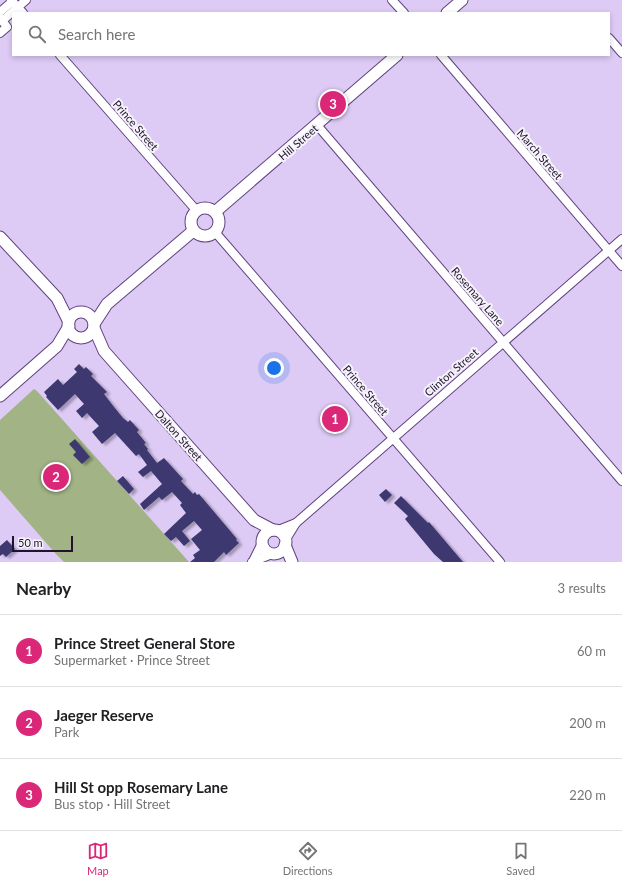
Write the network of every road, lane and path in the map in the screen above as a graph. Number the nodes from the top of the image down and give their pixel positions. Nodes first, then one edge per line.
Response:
1 (26, 0) edge
2 (392, 0) edge
3 (462, 0) edge
4 (16, 5) edge
5 (0, 12) edge
6 (403, 12) edge
7 (448, 12) edge
8 (1, 19) edge
9 (0, 33) edge
10 (610, 39) edge
11 (622, 52) edge
12 (61, 56) edge
13 (396, 56) edge
14 (442, 56) edge
15 (317, 125) junction
16 (196, 210) junction
17 (216, 212) junction
18 (193, 230) junction
19 (215, 232) junction
20 (0, 236) edge
21 (622, 239) edge
22 (608, 251) junction
23 (622, 266) edge
24 (57, 298) junction
25 (107, 304) junction
26 (83, 312) junction
27 (69, 324) junction
28 (94, 326) junction
29 (81, 337) junction
30 (502, 342) junction
31 (57, 346) junction
32 (104, 350) junction
33 (0, 396) edge
34 (392, 438) junction
35 (622, 481) edge
36 (254, 520) junction
37 (296, 523) junction
38 (275, 531) junction
39 (262, 541) junction
40 (285, 543) junction
41 (274, 554) junction
42 (253, 561) edge
43 (291, 562) edge
44 (500, 562) edge

1 - 4 street
2 - 6 street
3 - 7 main road
4 - 5 street
4 - 8 street
8 - 9 street
10 - 11 street
12 - 16 street, Prince Street
13 - 15 main road, Hill Street
14 - 22 street, March Street
15 - 17 main road, Hill Street
15 - 30 street, Rosemary Lane
16 - 17 main road
16 - 18 main road
17 - 19 main road
18 - 19 main road
18 - 25 main road
19 - 34 street, Prince Street
20 - 24 main road
21 - 22 street, Clinton Street
22 - 23 street, March Street
22 - 30 street, Clinton Street
24 - 26 main road
24 - 27 main road
25 - 26 main road
25 - 28 main road
26 - 27 main road
26 - 28 main road
27 - 29 main road
27 - 31 main road
28 - 29 main road
28 - 32 main road, Dalton Street
29 - 31 main road
29 - 32 main road, Dalton Street
30 - 34 street, Clinton Street
30 - 35 street, Rosemary Lane
31 - 33 main road
32 - 36 main road, Dalton Street
34 - 37 street, Clinton Street
34 - 44 street, Prince Street
36 - 38 main road, Dalton Street
36 - 39 main road, Dalton Street
37 - 38 street, Clinton Street
37 - 40 street, Clinton Street
38 - 39 main road
38 - 40 main road
39 - 41 main road
39 - 42 street
40 - 41 main road
40 - 43 main road
41 - 42 street
41 - 43 main road

